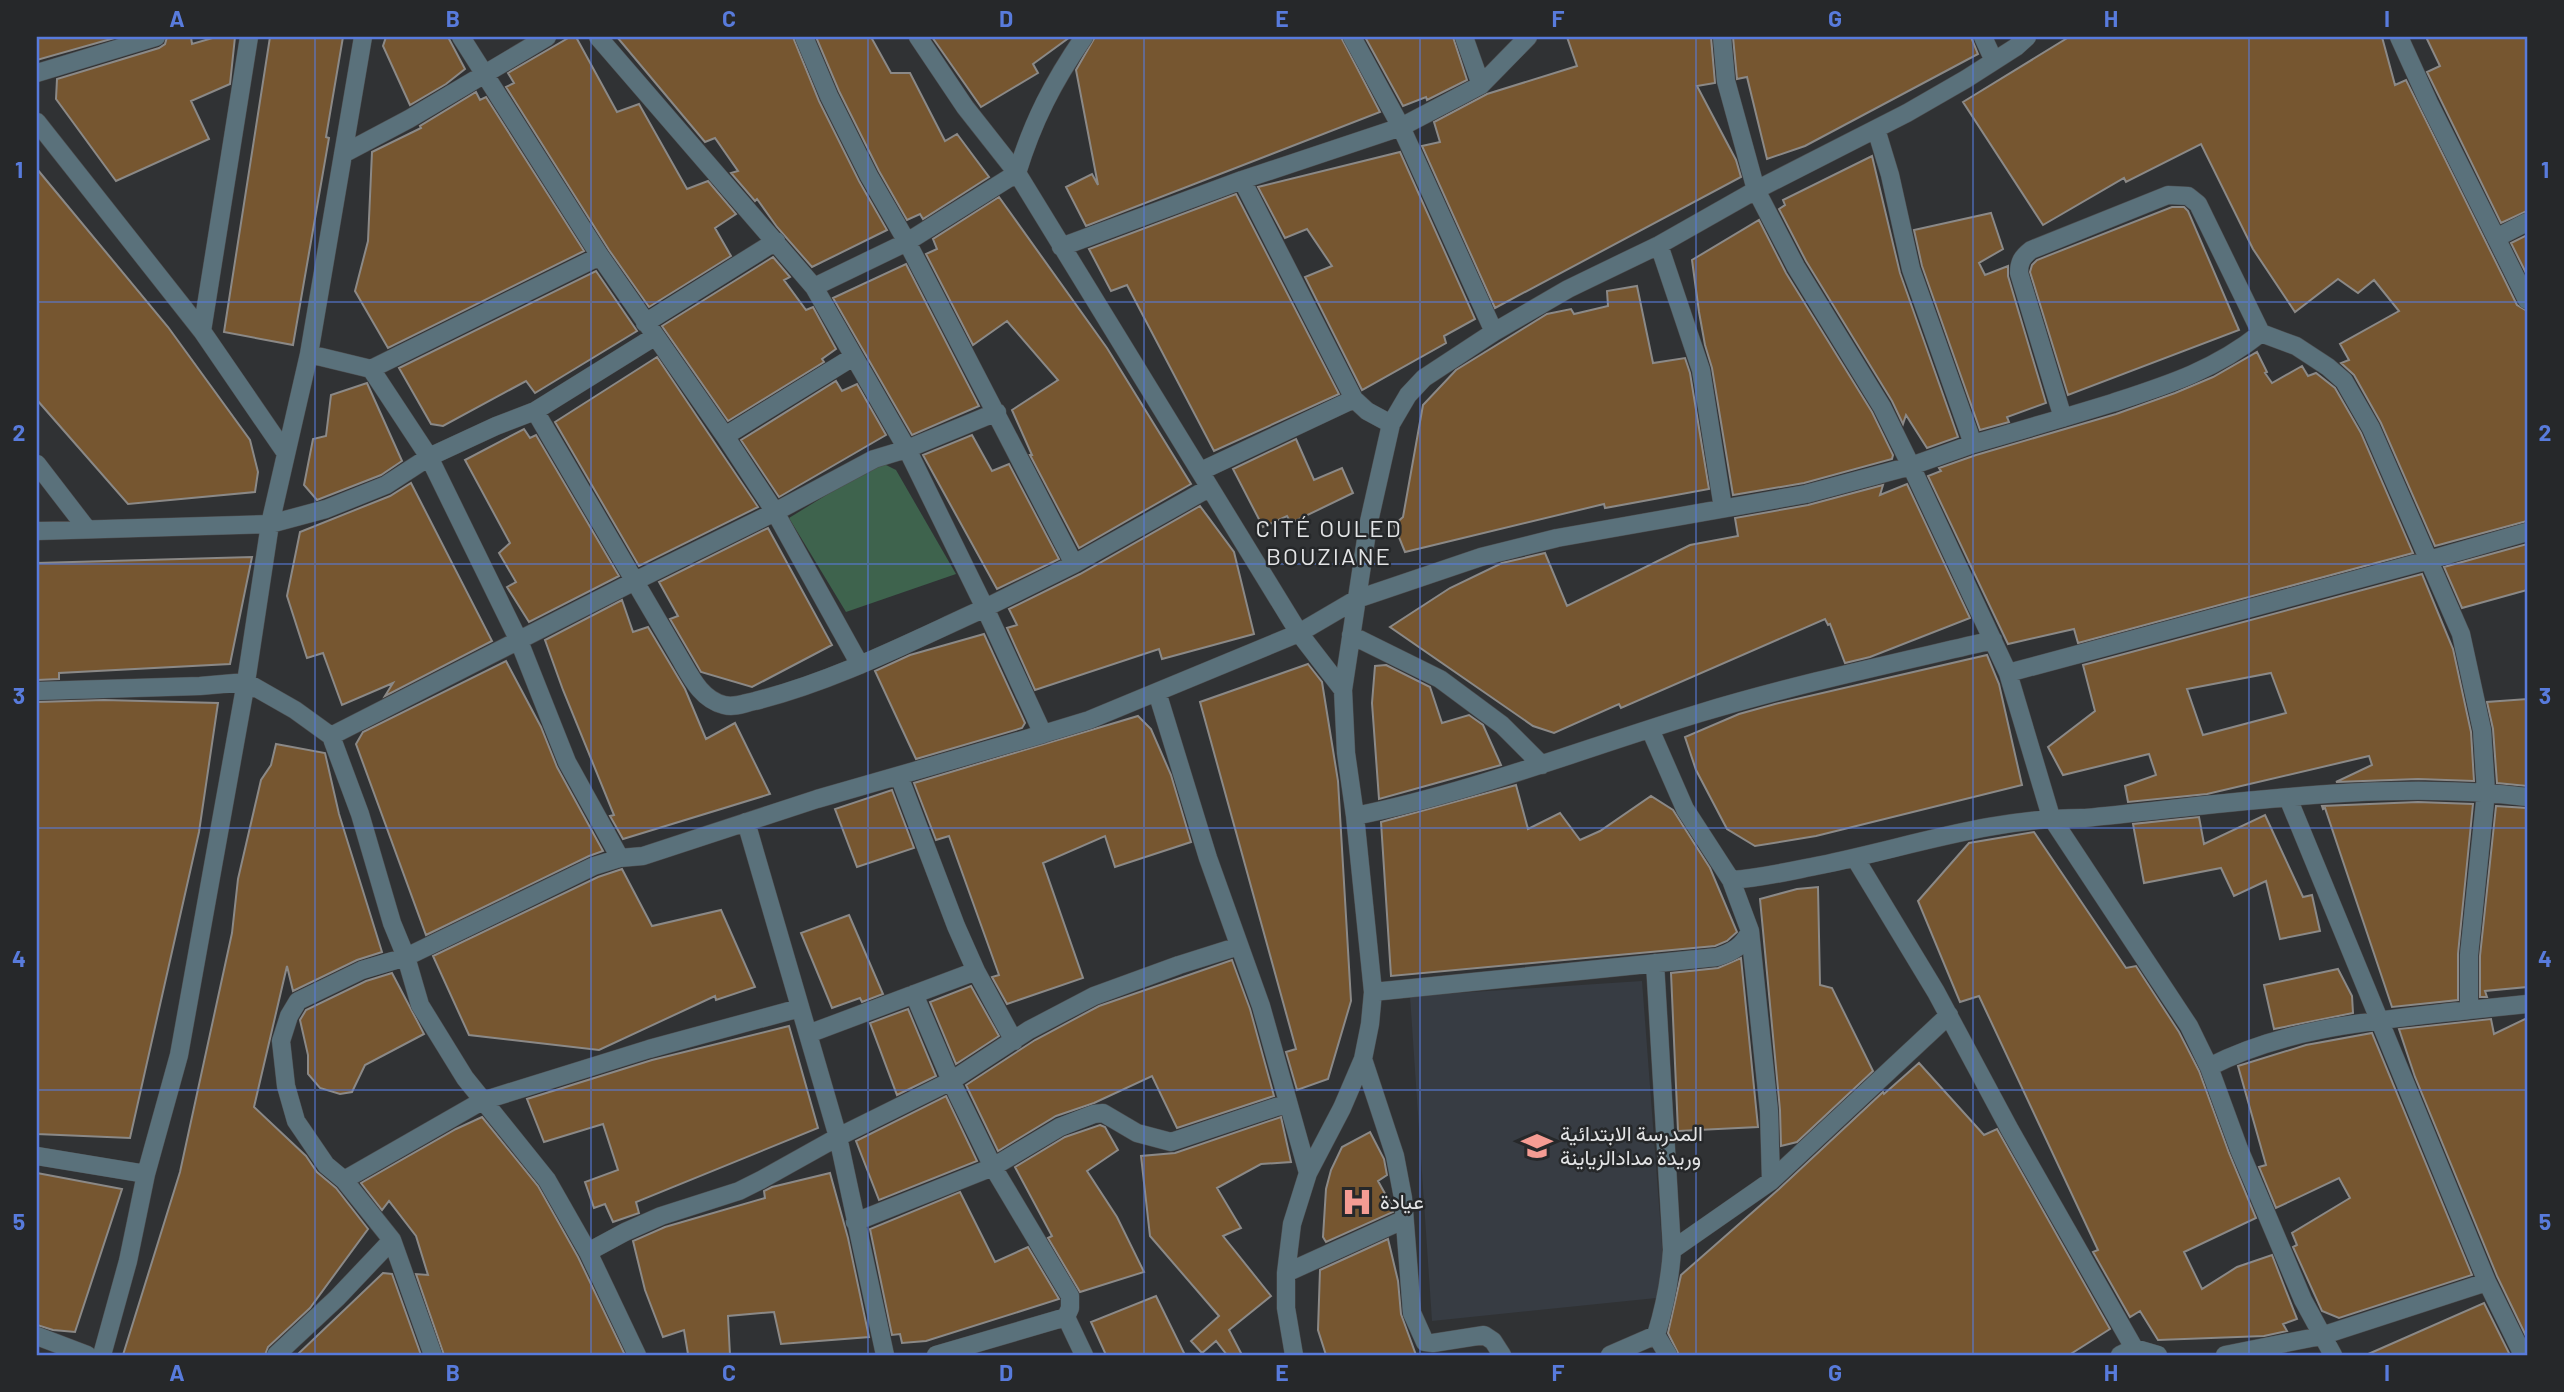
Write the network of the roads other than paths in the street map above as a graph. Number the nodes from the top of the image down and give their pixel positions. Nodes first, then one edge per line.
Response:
1 (156, 37) edge
2 (250, 37) edge
3 (363, 37) edge
4 (461, 37) edge
5 (547, 37) edge
6 (598, 37) edge
7 (804, 37) edge
8 (918, 37) edge
9 (1084, 37) edge
10 (1352, 37) edge
11 (1464, 37) edge
12 (1528, 37) edge
13 (1722, 37) edge
14 (1983, 37) edge
15 (2027, 37) edge
16 (2399, 37) edge
17 (1994, 61) junction
18 (37, 73) edge
19 (484, 73) junction
20 (1481, 85) junction
21 (37, 122) edge
22 (1401, 127) junction
23 (1876, 129) junction
24 (343, 154) junction
25 (1017, 173) junction
26 (1241, 180) junction
27 (1756, 190) junction
28 (2527, 222) edge
29 (2496, 238) junction
30 (776, 242) junction
31 (907, 242) junction
32 (1659, 245) junction
33 (1061, 247) junction
34 (600, 256) junction
35 (814, 287) junction
36 (2527, 300) edge
37 (649, 330) junction
38 (202, 331) junction
39 (1494, 332) junction
40 (2261, 332) junction
41 (309, 354) junction
42 (853, 357) junction
43 (371, 369) junction
44 (1354, 399) junction
45 (535, 411) junction
46 (997, 412) junction
47 (2063, 418) junction
48 (1391, 424) junction
49 (725, 436) junction
50 (1973, 444) junction
51 (907, 449) junction
52 (285, 452) junction
53 (429, 457) junction
54 (37, 464) edge
55 (1911, 466) junction
56 (1205, 480) junction
57 (1723, 509) junction
58 (775, 512) junction
59 (270, 524) junction
60 (87, 529) junction
61 (37, 531) edge
62 (2527, 532) edge
63 (2429, 560) junction
64 (1074, 564) junction
65 (635, 581) junction
66 (1357, 599) junction
67 (985, 608) junction
68 (1299, 634) junction
69 (1351, 635) junction
70 (1993, 640) junction
71 (519, 641) junction
72 (860, 665) junction
73 (2008, 673) junction
74 (246, 682) junction
75 (1343, 690) junction
76 (37, 691) edge
77 (1157, 692) junction
78 (1650, 729) junction
79 (1043, 734) junction
80 (331, 736) junction
81 (1542, 765) junction
82 (900, 776) junction
83 (2486, 792) junction
84 (2527, 797) edge
85 (2288, 798) junction
86 (1355, 816) junction
87 (2051, 817) junction
88 (746, 822) junction
89 (620, 858) junction
90 (1855, 858) junction
91 (1731, 880) junction
92 (1750, 931) junction
93 (1239, 946) junction
94 (406, 957) junction
95 (1655, 963) junction
96 (976, 971) junction
97 (1373, 992) junction
98 (914, 995) junction
99 (2527, 1004) edge
100 (800, 1008) junction
101 (2469, 1010) junction
102 (1949, 1015) junction
103 (2381, 1020) junction
104 (808, 1034) junction
105 (1014, 1041) junction
106 (1363, 1059) junction
107 (2209, 1067) junction
108 (951, 1081) junction
109 (482, 1101) junction
110 (1288, 1103) junction
111 (838, 1137) junction
112 (37, 1156) edge
113 (993, 1167) junction
114 (1308, 1173) junction
115 (146, 1174) junction
116 (344, 1180) junction
117 (1771, 1181) junction
118 (1403, 1220) junction
119 (855, 1222) junction
120 (392, 1240) junction
121 (1672, 1250) junction
122 (588, 1252) junction
123 (1286, 1273) junction
124 (2487, 1282) junction
125 (1066, 1317) junction
126 (1656, 1335) junction
127 (37, 1336) edge
128 (2321, 1336) junction
129 (2127, 1351) edge
130 (1291, 1354) edge
131 (87, 1355) edge
132 (102, 1355) edge
133 (276, 1355) edge
134 (433, 1355) edge
135 (637, 1355) edge
136 (885, 1355) edge
137 (936, 1355) edge
138 (1084, 1355) edge
139 (1502, 1355) edge
140 (1610, 1355) edge
141 (1668, 1355) edge
142 (2158, 1355) edge
143 (2225, 1355) edge
144 (2333, 1355) edge
145 (2523, 1355) edge

1 - 18 street
2 - 38 street
3 - 24 street
4 - 19 street
5 - 19 street
6 - 30 street
7 - 31 street
8 - 25 street
9 - 25 street
10 - 22 street
11 - 20 street
12 - 20 street
13 - 27 street
14 - 17 street
15 - 17 street
16 - 29 street
17 - 23 street
19 - 24 street
19 - 34 street
20 - 22 street
21 - 38 street
22 - 26 street
22 - 39 street
23 - 27 street
23 - 50 street
24 - 41 street
25 - 31 street
25 - 33 street
26 - 33 street
26 - 44 street
27 - 32 street
27 - 55 street
28 - 29 street
29 - 36 street
30 - 35 street
30 - 37 street
31 - 35 street
31 - 46 street
32 - 39 street
32 - 57 street
33 - 56 street
34 - 37 street
34 - 43 street
35 - 42 street
37 - 45 street
37 - 49 street
38 - 52 street
39 - 48 street
40 - 47 street
40 - 47 street
40 - 63 street
41 - 43 street
41 - 52 street
42 - 49 street
42 - 51 street
43 - 53 street
44 - 48 street
44 - 56 street
45 - 53 street
45 - 65 street
46 - 51 street
46 - 64 street
47 - 50 street
48 - 66 street
49 - 58 street
50 - 55 street
51 - 58 street
51 - 67 street
52 - 59 street
53 - 59 street
53 - 71 street
54 - 60 street
55 - 57 street
55 - 70 street
56 - 64 street
56 - 68 street
57 - 66 street
58 - 65 street
58 - 72 street
59 - 60 street
59 - 74 street
60 - 61 street
62 - 63 street
63 - 73 street
63 - 83 street
64 - 67 street
65 - 71 street
65 - 72 street
66 - 68 street
66 - 69 street
67 - 72 street
67 - 79 street
68 - 75 street
68 - 77 street
69 - 75 street
69 - 81 street
70 - 73 street
70 - 78 street
71 - 80 street
71 - 89 street
73 - 87 street
74 - 76 street
74 - 80 street
74 - 115 street
75 - 86 street
77 - 79 street
77 - 93 street
78 - 81 street
78 - 91 street
79 - 82 street
80 - 94 street
81 - 86 street
82 - 88 street
82 - 96 street
83 - 84 street
83 - 85 street
83 - 101 street
85 - 87 street
85 - 103 street
86 - 97 street
87 - 90 street
87 - 107 street
88 - 89 street
88 - 100 street
89 - 94 street
90 - 91 street
90 - 102 street
91 - 92 street
92 - 95 street
92 - 117 street
93 - 105 street
93 - 110 street
94 - 109 street
94 - 116 street
95 - 97 street
95 - 121 street
96 - 98 street
96 - 105 street
97 - 106 street
98 - 104 street
98 - 108 street
99 - 101 street
100 - 104 street
100 - 109 street
101 - 103 street
102 - 117 street
102 - 129 street
103 - 107 street
103 - 124 street
104 - 111 street
105 - 108 street
106 - 114 street
106 - 118 street
107 - 128 street
108 - 111 street
108 - 113 street
109 - 116 street
109 - 122 street
110 - 113 street
110 - 114 street
111 - 119 street
111 - 122 street
112 - 115 street
113 - 119 street
113 - 125 street
114 - 123 street
115 - 132 street
116 - 120 street
117 - 121 street
118 - 123 street
118 - 139 street
119 - 136 street
120 - 133 street
120 - 134 street
121 - 126 street
122 - 135 street
123 - 130 street
124 - 128 street
124 - 145 street
125 - 137 street
125 - 138 street
126 - 140 street
126 - 141 street
127 - 131 street
128 - 143 street
128 - 144 street
129 - 142 street

